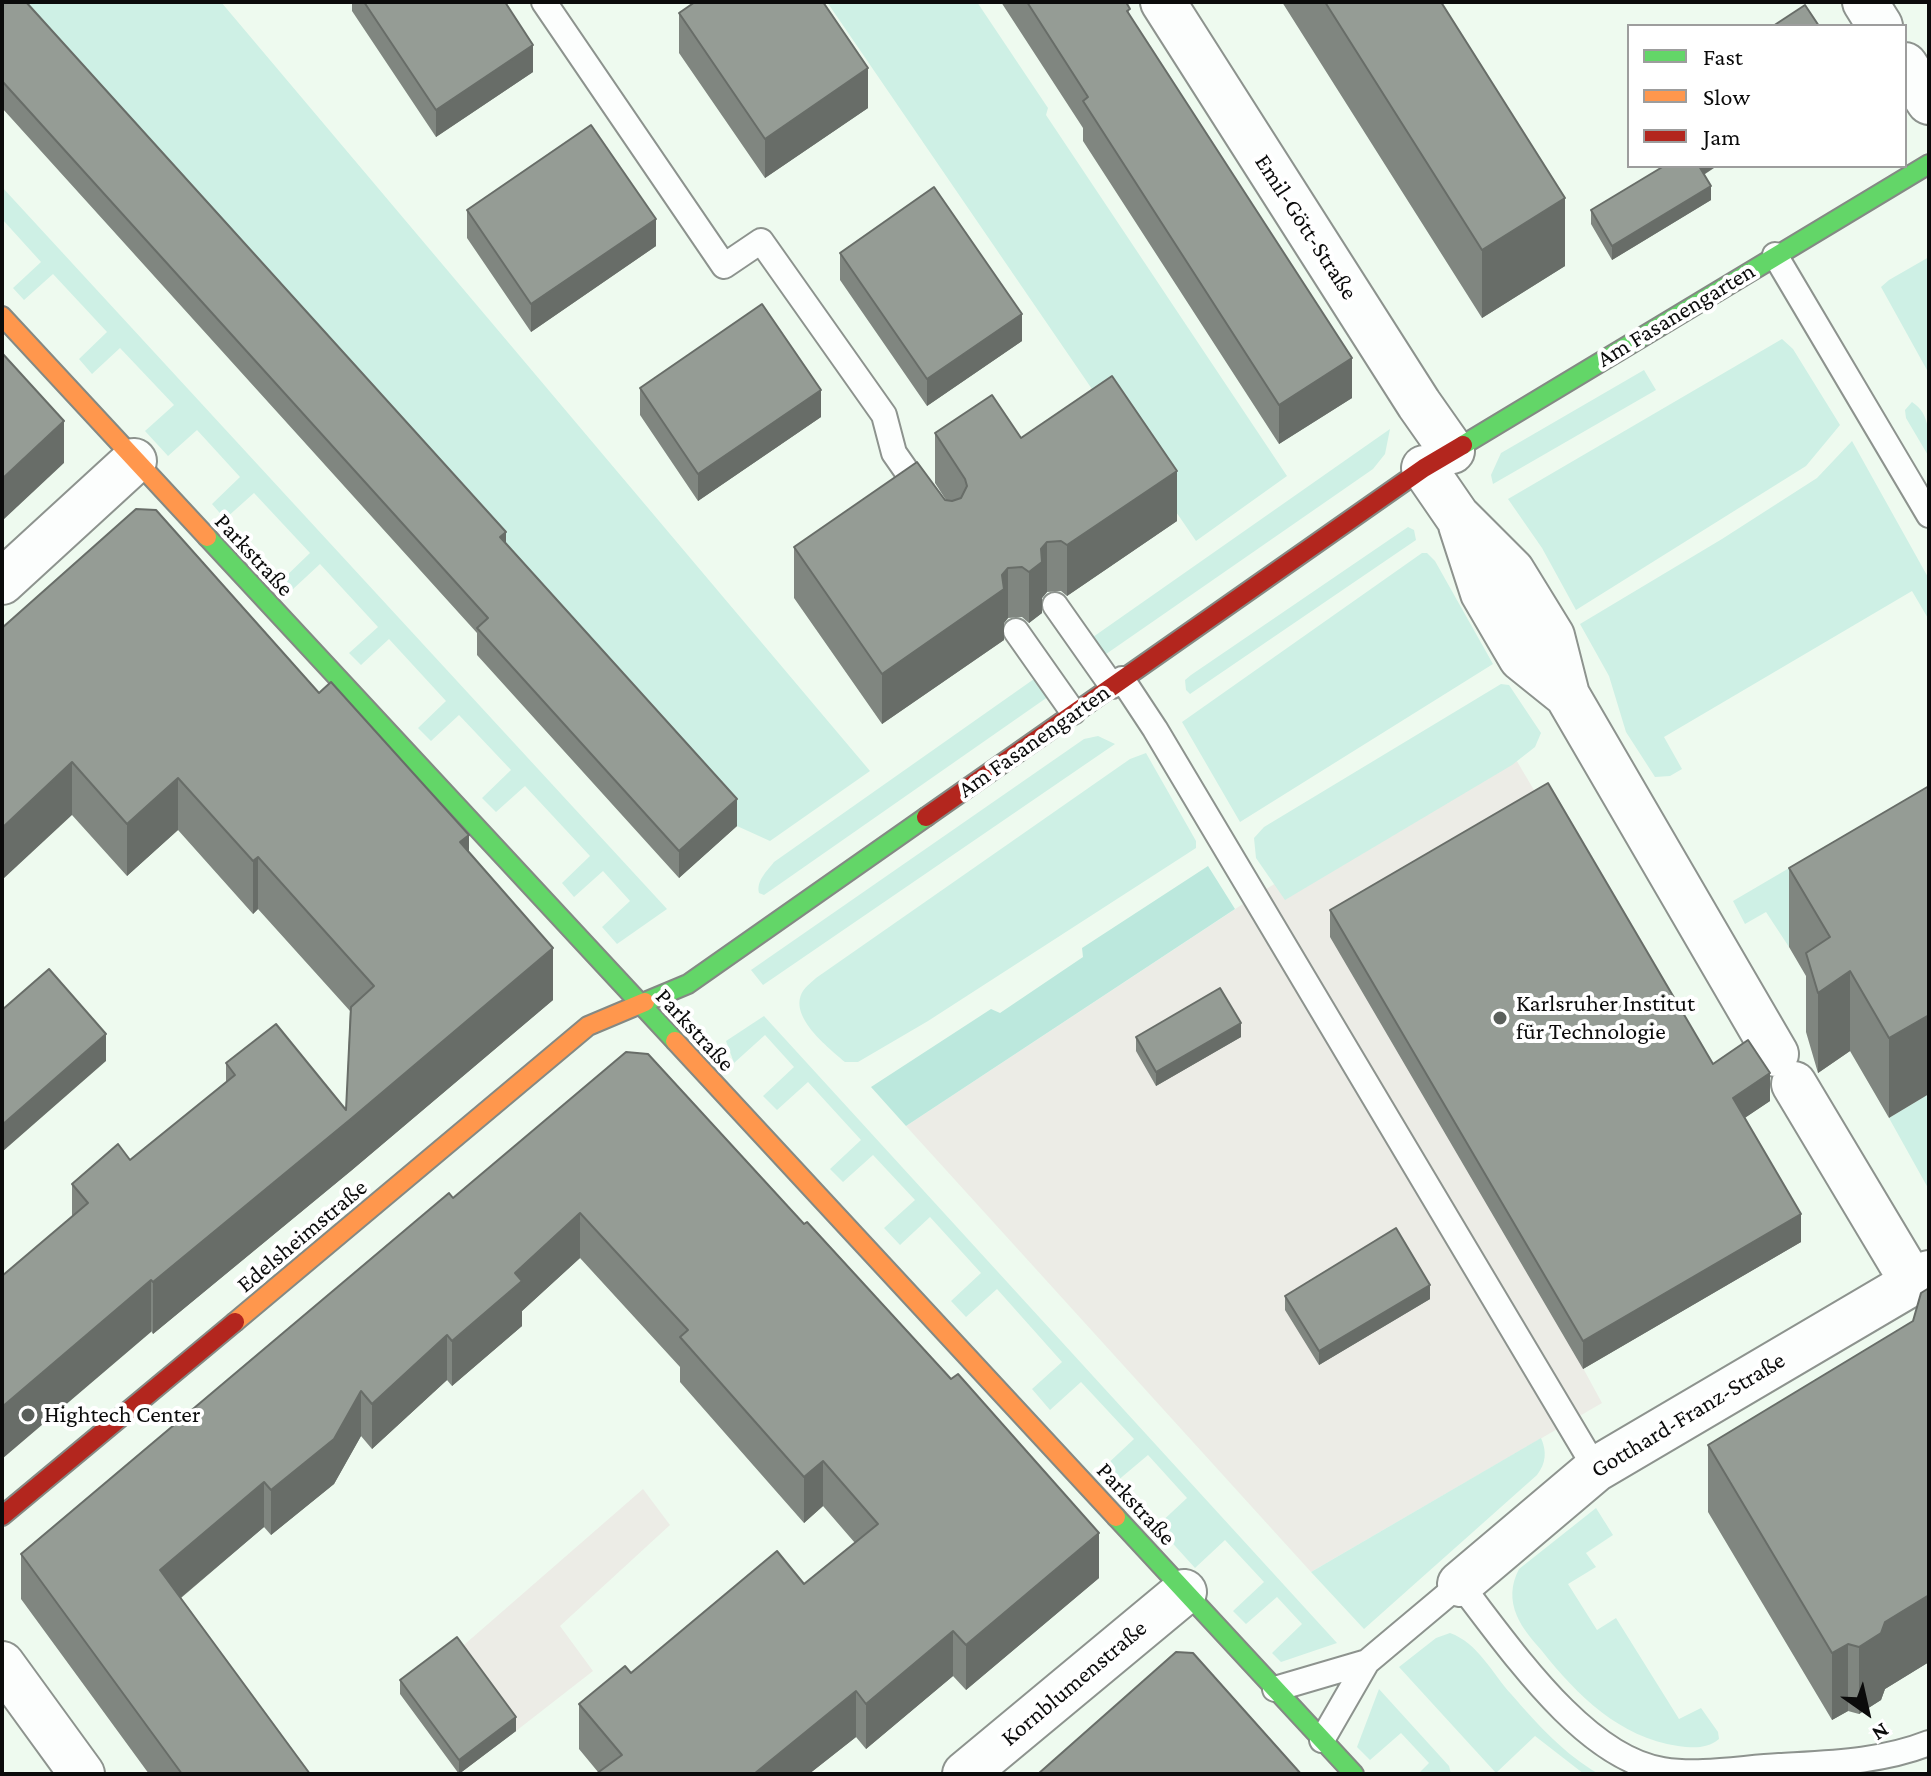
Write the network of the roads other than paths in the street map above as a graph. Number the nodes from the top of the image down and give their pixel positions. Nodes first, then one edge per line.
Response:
1 (544, 2) edge
2 (1163, 2) edge
3 (1865, 2) edge
4 (1879, 24) edge
5 (1907, 68) edge
6 (1929, 102) edge
7 (1929, 164) edge
8 (1775, 255) junction
9 (2, 316) edge
10 (1438, 459) junction
11 (134, 461) junction
12 (935, 513) edge
13 (1929, 515) edge
14 (2, 582) edge
15 (1055, 605) dead end
16 (1016, 631) dead end
17 (1117, 683) junction
18 (1073, 712) junction
19 (639, 1005) junction
20 (1921, 1278) edge
21 (1596, 1469) junction
22 (2, 1516) edge
23 (1460, 1584) junction
24 (1184, 1592) junction
25 (1367, 1662) junction
26 (2, 1664) edge
27 (1275, 1689) junction
28 (1322, 1740) junction
29 (1929, 1743) edge
30 (82, 1774) edge
31 (965, 1774) edge
32 (1354, 1774) edge

1 - 12 lane
2 - 10 street, Emil-Gött-Straße
3 - 4 street
5 - 6 street
7 - 8 street, Am Fasanengarten
8 - 10 street, Am Fasanengarten
8 - 13 lane
9 - 11 street, Parkstraße
10 - 17 street, Am Fasanengarten
10 - 20 street, Gotthard-Franz-Straße
11 - 14 street
11 - 19 street, Parkstraße
15 - 17 lane
16 - 18 lane
17 - 18 street, Am Fasanengarten
17 - 21 lane
18 - 19 street, Am Fasanengarten
19 - 22 street, Edelsheimstraße
19 - 24 street, Parkstraße
20 - 21 street, Gotthard-Franz-Straße
21 - 23 street, Gotthard-Franz-Straße
23 - 25 lane, Gotthard-Franz-Straße
23 - 29 lane
24 - 27 street, Parkstraße
24 - 31 street, Kornblumenstraße
25 - 27 lane, Gotthard-Franz-Straße
25 - 28 lane, Gotthard-Franz-Straße
26 - 30 street
27 - 28 street, Parkstraße
28 - 32 street, Parkstraße

